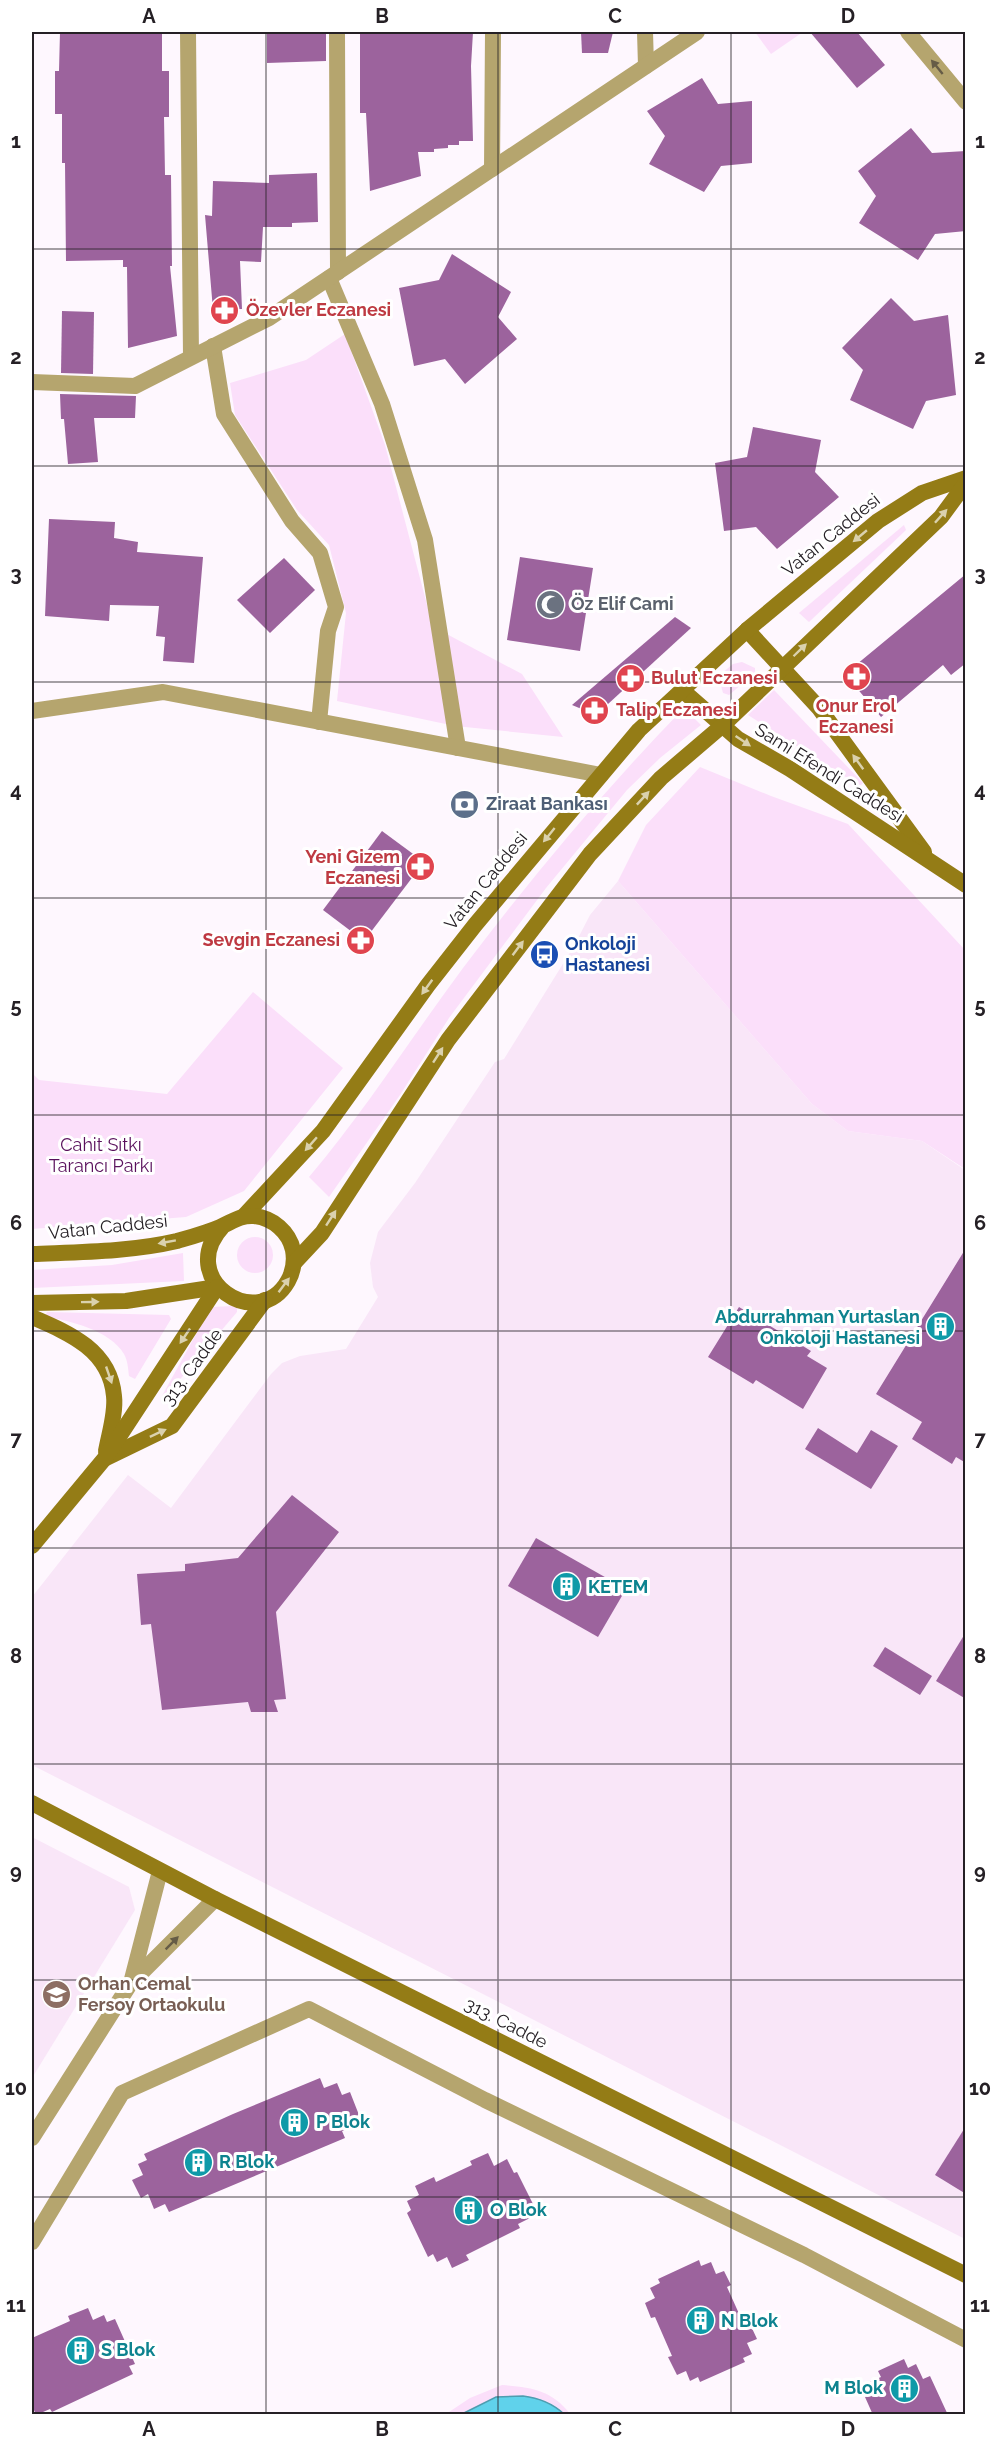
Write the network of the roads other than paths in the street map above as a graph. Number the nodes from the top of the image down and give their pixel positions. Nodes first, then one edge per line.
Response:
1 (188, 32) edge
2 (337, 32) edge
3 (493, 32) edge
4 (645, 32) edge
5 (697, 32) edge
6 (908, 32) edge
7 (646, 66) junction
8 (966, 102) edge
9 (492, 169) junction
10 (334, 275) junction
11 (213, 346) junction
12 (191, 357) junction
13 (32, 382) edge
14 (966, 480) edge
15 (747, 630) junction
16 (782, 668) junction
17 (682, 690) junction
18 (32, 711) edge
19 (319, 722) junction
20 (723, 725) junction
21 (458, 748) junction
22 (601, 775) junction
23 (930, 860) junction
24 (966, 885) edge
25 (244, 1216) junction
26 (223, 1226) junction
27 (32, 1254) edge
28 (294, 1263) junction
29 (217, 1287) junction
30 (266, 1300) junction
31 (32, 1303) edge
32 (32, 1317) edge
33 (105, 1458) junction
34 (32, 1546) edge
35 (32, 1803) edge
36 (160, 1871) junction
37 (215, 1899) junction
38 (130, 1984) junction
39 (32, 2138) edge
40 (32, 2242) edge
41 (966, 2276) edge
42 (966, 2340) edge

1 - 12 street
2 - 10 street
3 - 9 street
4 - 7 street
5 - 7 street
8 -> 6 street
7 - 9 street
9 - 10 street
10 - 11 street
10 - 21 street
11 - 12 street
11 - 19 street
12 - 13 street
14 -> 15 main road, Vatan Caddesi
16 -> 14 main road, Vatan Caddesi
15 - 16 main road, Sami Efendi Caddesi
15 - 17 main road, Vatan Caddesi
16 - 20 main road, Vatan Caddesi
23 -> 16 main road, Sami Efendi Caddesi
17 - 20 main road, Sami Efendi Caddesi
17 - 22 main road, Vatan Caddesi
18 - 19 street
19 - 21 street
20 -> 23 main road, Sami Efendi Caddesi
28 -> 20 main road, Vatan Caddesi
21 - 22 street
22 -> 25 main road, Vatan Caddesi
23 - 24 main road, Sami Efendi Caddesi
25 - 26 main road, Vatan Caddesi
25 - 28 main road
26 -> 27 main road, Vatan Caddesi
26 - 29 main road
30 -> 28 main road, Vatan Caddesi
29 - 30 main road
31 -> 29 main road
29 -> 33 main road, 313. Cadde
33 -> 30 main road, 313. Cadde
32 -> 33 main road
33 - 34 main road, 313. Cadde
35 - 36 main road, 313. Cadde
36 - 37 main road, 313. Cadde
36 - 38 street
38 -> 37 street
37 - 41 main road, 313. Cadde
38 - 39 street
40 - 42 street

